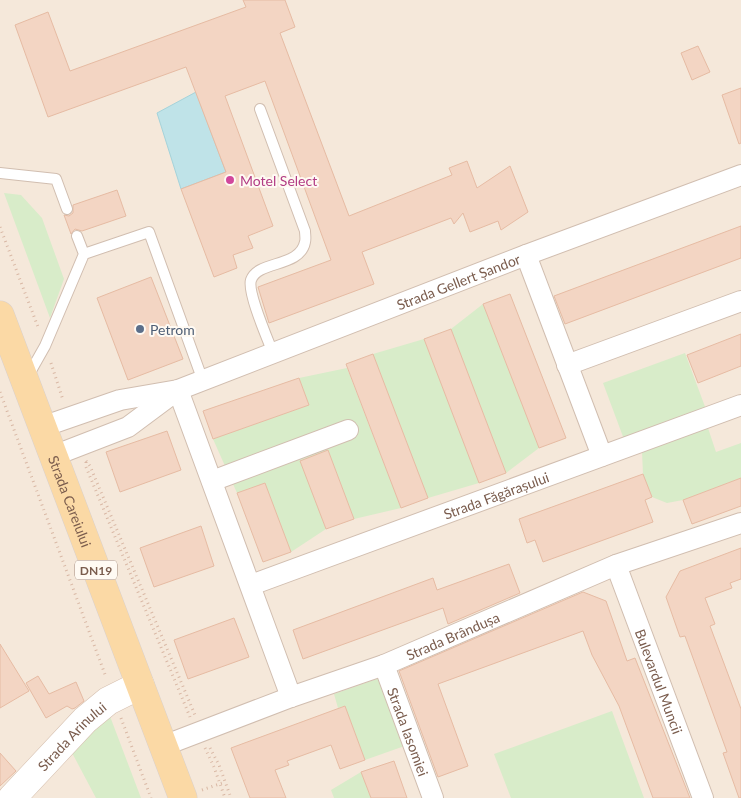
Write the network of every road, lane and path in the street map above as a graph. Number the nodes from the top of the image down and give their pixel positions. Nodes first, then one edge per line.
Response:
1 (260, 109) dead end
2 (0, 173) edge
3 (741, 175) edge
4 (67, 209) dead end
5 (0, 226) edge
6 (77, 236) dead end
7 (84, 254) junction
8 (526, 256) junction
9 (741, 301) edge
10 (0, 315) edge
11 (45, 346) junction
12 (273, 353) junction
13 (567, 365) junction
14 (25, 381) junction
15 (203, 381) junction
16 (178, 390) junction
17 (0, 392) edge
18 (741, 405) edge
19 (69, 417) junction
20 (42, 427) junction
21 (348, 430) dead end
22 (83, 454) junction
23 (53, 456) junction
24 (602, 456) junction
25 (212, 481) junction
26 (741, 523) edge
27 (616, 565) junction
28 (251, 585) junction
29 (384, 665) junction
30 (140, 685) junction
31 (292, 697) junction
32 (114, 698) junction
33 (199, 733) junction
34 (163, 746) junction
35 (12, 798) edge
36 (151, 798) edge
37 (183, 798) edge
38 (226, 798) edge
39 (231, 798) edge
40 (433, 798) edge
41 (703, 798) edge

1 - 12 lane
2 - 4 lane
3 - 8 street, Strada Gellert Șandor
5 - 11 path
6 - 7 lane
7 - 11 lane
7 - 15 lane
8 - 12 street, Strada Gellert Șandor
8 - 13 street
9 - 13 street
10 - 14 main road, Strada Careiului / DN19
11 - 14 lane
11 - 19 path
12 - 15 street, Strada Gellert Șandor
13 - 24 street
14 - 20 main road, Strada Careiului / DN19
15 - 16 street, Strada Gellert Șandor
16 - 19 street, Strada Gellert Șandor
16 - 22 street, Strada Gellert Șandor
16 - 25 street
17 - 32 path
18 - 24 street, Strada Făgărașului
19 - 20 street, Strada Gellert Șandor
20 - 23 main road, Strada Careiului / DN19
21 - 25 street
22 - 23 street, Strada Gellert Șandor
22 - 33 path
23 - 30 main road, Strada Careiului / DN19
24 - 28 street, Strada Făgărașului
25 - 28 street
26 - 27 street, Strada Brândușa
27 - 29 street, Strada Brândușa
27 - 41 street, Bulevardul Muncii
28 - 31 street
29 - 31 street, Strada Brândușa
29 - 40 street, Strada Iasomiei
30 - 32 street, Strada Arinului
30 - 34 main road, Strada Careiului / DN19
31 - 33 street, Strada Brândușa
32 - 35 street, Strada Arinului
32 - 36 path
33 - 34 street, Strada Brândușa
33 - 38 path
33 - 39 path
34 - 37 main road, Strada Careiului / DN19

